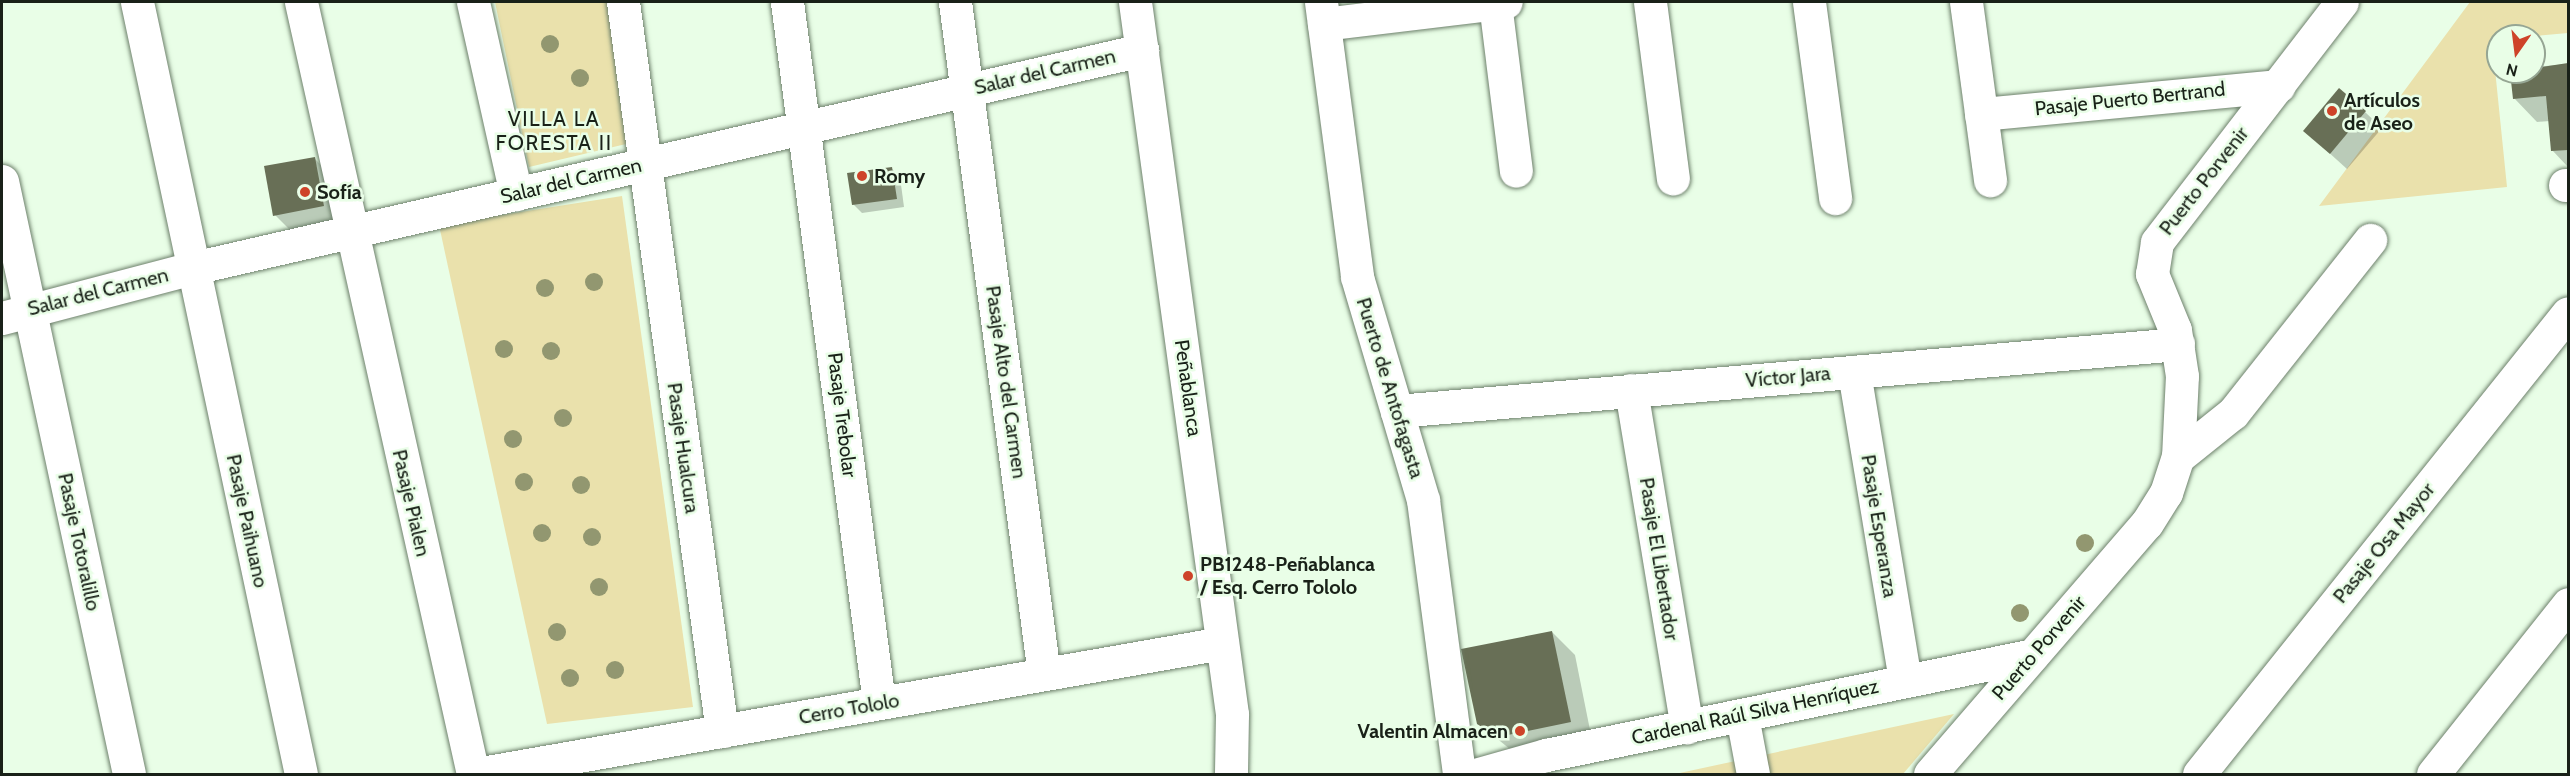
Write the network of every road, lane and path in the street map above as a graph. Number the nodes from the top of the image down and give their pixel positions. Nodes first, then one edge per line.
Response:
1 (137, 2) edge
2 (301, 2) edge
3 (472, 2) edge
4 (623, 2) edge
5 (787, 2) edge
6 (954, 2) edge
7 (1135, 2) edge
8 (1501, 2) edge
9 (1650, 2) edge
10 (1809, 2) edge
11 (1966, 2) edge
12 (2342, 2) edge
13 (1323, 13) edge
14 (1142, 50) junction
15 (2278, 86) junction
16 (967, 90) junction
17 (1981, 114) junction
18 (805, 127) junction
19 (645, 164) junction
20 (1516, 171) dead end
21 (1673, 179) dead end
22 (1990, 180) dead end
23 (2, 181) edge
24 (516, 194) junction
25 (1835, 198) dead end
26 (350, 232) junction
27 (2370, 240) dead end
28 (193, 268) junction
29 (2568, 313) edge
30 (15, 314) edge
31 (2178, 344) junction
32 (1854, 372) junction
33 (1631, 390) junction
34 (1397, 411) junction
35 (2178, 457) junction
36 (2568, 604) edge
37 (1222, 643) junction
38 (2032, 655) junction
39 (1044, 674) junction
40 (1905, 681) junction
41 (879, 704) junction
42 (1742, 716) junction
43 (1687, 727) junction
44 (722, 731) junction
45 (129, 774) edge
46 (301, 774) edge
47 (474, 774) edge
48 (1231, 774) edge
49 (1459, 774) edge
50 (1479, 774) edge
51 (1753, 774) edge
52 (1930, 774) edge
53 (2199, 774) edge
54 (2433, 774) edge

1 - 28 street, Pasaje Paihuano
2 - 26 street, Pasaje Pialen
3 - 24 street
4 - 19 street, Pasaje Hualcura
5 - 18 street, Pasaje Trebolar
6 - 16 street, Pasaje Alto del Carmen
7 - 14 street, Peñablanca
8 - 13 street
8 - 20 street
9 - 21 street
10 - 25 street
11 - 17 street
12 - 15 street, Puerto Porvenir
13 - 34 street, Puerto de Antofagasta
14 - 16 street, Salar del Carmen
14 - 37 street, Peñablanca
15 - 17 street, Pasaje Puerto Bertrand
15 - 31 street, Puerto Porvenir
16 - 18 street, Salar del Carmen
16 - 39 street, Pasaje Alto del Carmen
17 - 22 street
18 - 19 street, Salar del Carmen
18 - 41 street, Pasaje Trebolar
19 - 24 street, Salar del Carmen
19 - 44 street, Pasaje Hualcura
23 - 30 street, Pasaje Totoralillo
24 - 26 street, Salar del Carmen
26 - 28 street, Salar del Carmen
26 - 47 street, Pasaje Pialen
27 - 35 street, Puerto Porvenir
28 - 30 street, Salar del Carmen
28 - 46 street, Pasaje Paihuano
29 - 53 street, Pasaje Osa Mayor
30 - 45 street, Pasaje Totoralillo
31 - 32 street, Víctor Jara
31 - 35 street, Puerto Porvenir
32 - 33 street, Víctor Jara
32 - 40 street, Pasaje Esperanza
33 - 34 street, Víctor Jara
33 - 43 street, Pasaje El Libertador
34 - 49 street, Puerto de Antofagasta
35 - 38 street, Puerto Porvenir
36 - 54 street
37 - 39 street, Cerro Tololo
37 - 48 street, Peñablanca
38 - 40 street, Cardenal Raúl Silva Henríquez
38 - 52 street, Puerto Porvenir
39 - 41 street, Cerro Tololo
40 - 42 street, Cardenal Raúl Silva Henríquez
41 - 44 street, Cerro Tololo
42 - 43 street, Cardenal Raúl Silva Henríquez
42 - 51 street
43 - 50 street, Cardenal Raúl Silva Henríquez
44 - 47 street, Cerro Tololo

